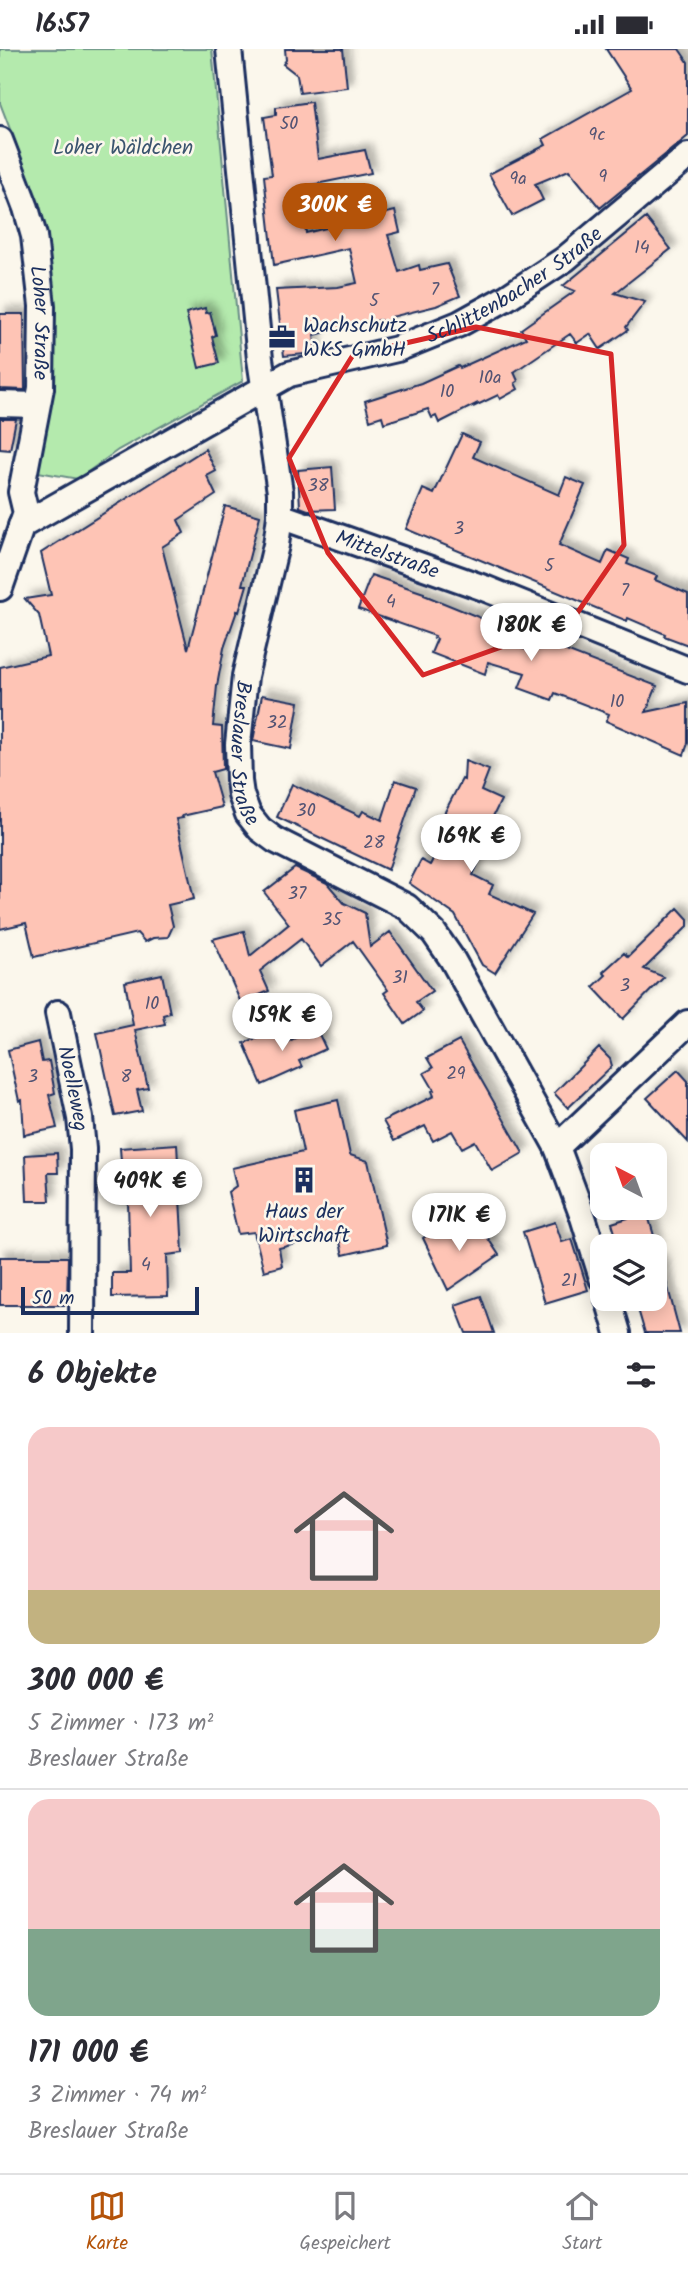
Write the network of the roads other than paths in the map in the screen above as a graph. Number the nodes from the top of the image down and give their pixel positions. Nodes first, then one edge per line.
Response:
1 (229, 49) edge
2 (0, 140) edge
3 (688, 156) edge
4 (263, 389) junction
5 (0, 404) edge
6 (37, 405) junction
7 (280, 516) junction
8 (21, 526) junction
9 (0, 588) edge
10 (688, 670) edge
11 (58, 1013) dead end
12 (688, 1023) edge
13 (557, 1147) junction
14 (590, 1240) edge
15 (612, 1311) edge
16 (82, 1333) edge
17 (618, 1333) edge

1 - 4 street, Breslauer Straße
2 - 6 street, Loher Straße
3 - 4 street, Schlittenbacher Straße
4 - 7 street, Breslauer Straße
4 - 8 street, Schlittenbacher Straße
5 - 6 street
6 - 8 street, Loher Straße
7 - 10 street, Mittelstraße
7 - 13 street, Breslauer Straße
8 - 9 street, Loher Straße
11 - 16 street, Noelleweg
12 - 13 street
13 - 14 street, Breslauer Straße
15 - 17 street

